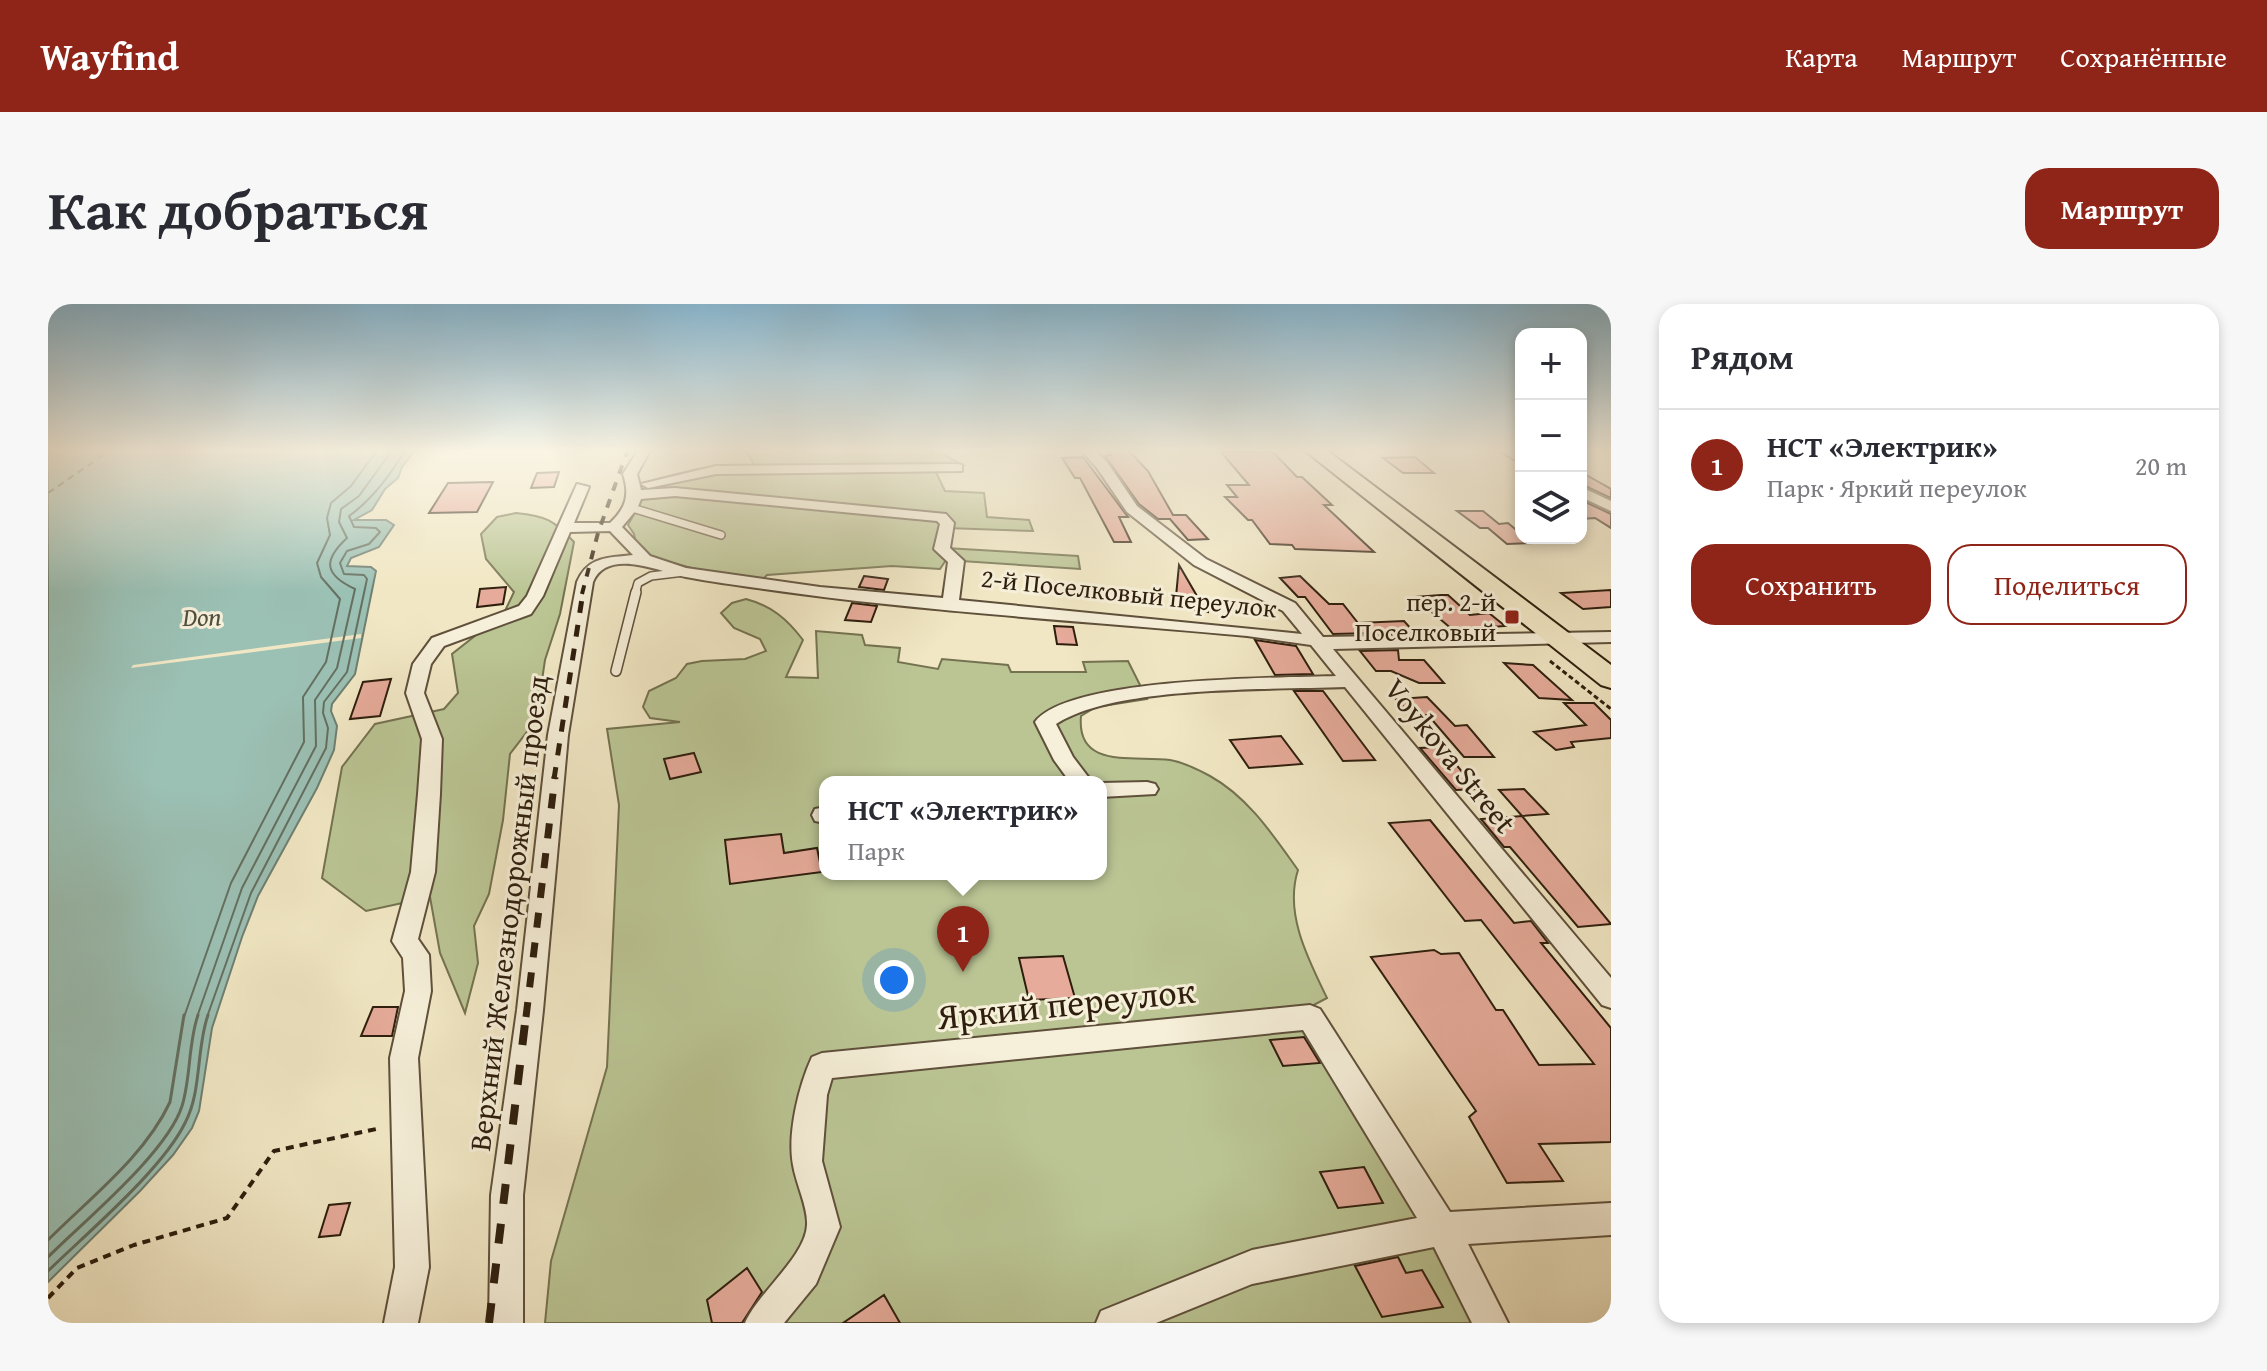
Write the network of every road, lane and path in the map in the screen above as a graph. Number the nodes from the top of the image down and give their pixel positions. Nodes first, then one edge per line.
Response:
1 (578, 497) edge
2 (635, 497) junction
3 (639, 497) edge
4 (723, 497) edge
5 (1124, 497) edge
6 (1370, 497) edge
7 (1398, 497) edge
8 (1591, 497) edge
9 (1611, 507) edge
10 (614, 527) junction
11 (565, 528) junction
12 (721, 535) dead end
13 (645, 559) junction
14 (684, 572) junction
15 (951, 601) junction
16 (1600, 638) edge
17 (1318, 641) junction
18 (1556, 650) junction
19 (1611, 655) edge
20 (616, 671) dead end
21 (1611, 679) edge
22 (1350, 681) junction
23 (1611, 709) edge
24 (1077, 776) edge
25 (1147, 789) dead end
26 (1107, 790) edge
27 (1611, 997) edge
28 (407, 1123) junction
29 (1611, 1219) edge
30 (1442, 1229) junction
31 (48, 1298) edge
32 (401, 1323) edge
33 (506, 1323) edge
34 (762, 1323) edge
35 (1113, 1323) edge
36 (1491, 1323) edge

1 - 11 street
2 - 3 street
2 - 10 street
2 - 12 lane
4 - 15 street
5 - 17 street, Voykova Street
6 - 18 main road
7 - 16 main road
8 - 9 street
10 - 11 street
10 - 13 street
11 - 28 street
13 - 14 street, 2-й Поселковый переулок
13 - 33 street, Верхний Железнодорожный проезд
14 - 15 street, 2-й Поселковый переулок
14 - 20 lane
15 - 17 street, 2-й Поселковый переулок
16 - 18 street, 2-й Поселковый переулок
16 - 19 main road
17 - 18 street, 2-й Поселковый переулок
17 - 22 street, Voykova Street
18 - 21 main road
18 - 23 path
22 - 24 street
22 - 27 street, Voykova Street
25 - 26 street
28 - 31 path
28 - 32 street
29 - 30 street
30 - 34 street, Яркий переулок
30 - 35 street
30 - 36 street

